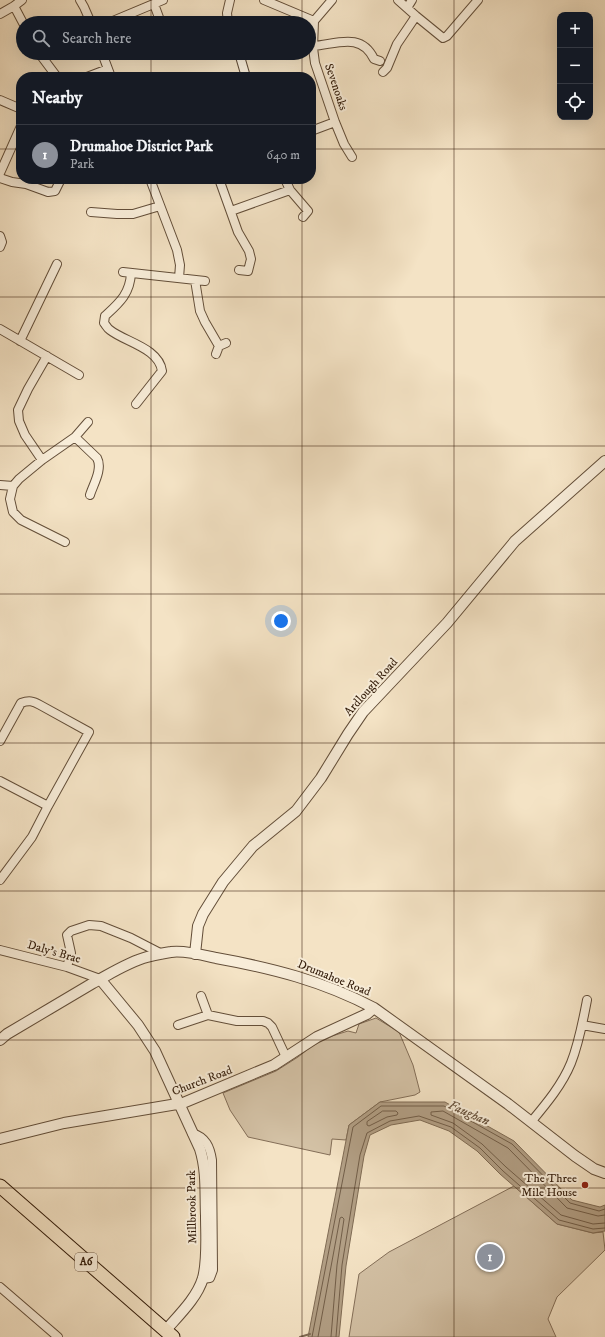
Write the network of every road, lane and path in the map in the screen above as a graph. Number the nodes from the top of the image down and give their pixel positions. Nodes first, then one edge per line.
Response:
1 (22, 0) edge
2 (80, 0) edge
3 (163, 0) edge
4 (230, 0) edge
5 (264, 0) edge
6 (332, 0) edge
7 (398, 0) edge
8 (412, 0) edge
9 (478, 0) edge
10 (154, 4) junction
11 (14, 6) junction
12 (407, 8) junction
13 (0, 14) edge
14 (19, 16) edge
15 (88, 16) edge
16 (125, 16) edge
17 (158, 16) edge
18 (227, 16) edge
19 (302, 16) edge
20 (416, 16) junction
21 (316, 19) edge
22 (316, 46) edge
23 (44, 60) edge
24 (105, 60) edge
25 (241, 60) edge
26 (314, 60) edge
27 (380, 61) dead end
28 (53, 72) edge
29 (110, 72) edge
30 (245, 72) edge
31 (383, 72) dead end
32 (0, 100) edge
33 (16, 107) edge
34 (335, 122) junction
35 (316, 129) edge
36 (16, 135) edge
37 (3, 157) edge
38 (352, 157) dead end
39 (0, 173) edge
40 (0, 178) edge
41 (16, 183) edge
42 (26, 184) edge
43 (58, 184) edge
44 (152, 184) edge
45 (221, 184) edge
46 (287, 184) edge
47 (290, 190) junction
48 (160, 206) junction
49 (96, 209) dead end
50 (231, 211) junction
51 (303, 217) dead end
52 (0, 236) edge
53 (0, 247) edge
54 (57, 264) dead end
55 (239, 270) dead end
56 (179, 278) junction
57 (196, 280) junction
58 (205, 281) dead end
59 (0, 330) edge
60 (20, 341) junction
61 (216, 354) dead end
62 (47, 356) junction
63 (79, 375) dead end
64 (136, 404) dead end
65 (88, 422) dead end
66 (76, 437) junction
67 (42, 460) junction
68 (605, 461) edge
69 (0, 485) edge
70 (13, 486) junction
71 (90, 496) dead end
72 (65, 542) dead end
73 (0, 741) edge
74 (0, 781) edge
75 (48, 806) junction
76 (0, 880) edge
77 (0, 950) edge
78 (162, 954) junction
79 (195, 954) junction
80 (68, 968) junction
81 (100, 979) junction
82 (201, 996) dead end
83 (587, 1000) dead end
84 (374, 1008) junction
85 (208, 1015) junction
86 (178, 1025) dead end
87 (582, 1025) junction
88 (605, 1029) edge
89 (0, 1040) edge
90 (286, 1057) junction
91 (179, 1105) junction
92 (531, 1122) junction
93 (0, 1139) edge
94 (605, 1173) edge
95 (0, 1186) edge
96 (0, 1287) edge
97 (169, 1334) edge
98 (58, 1337) edge

1 - 11 street
2 - 15 street
3 - 10 street
4 - 18 street
5 - 19 street
6 - 21 street
7 - 12 street
8 - 12 street
9 - 20 street
10 - 16 street
10 - 17 street
11 - 13 street
11 - 14 street
12 - 20 street
20 - 31 street
22 - 27 street
23 - 28 street
24 - 29 street
25 - 30 street
26 - 34 street, Sevenoaks
32 - 33 street
34 - 35 street
34 - 38 street, Sevenoaks
36 - 37 street
37 - 39 street
40 - 41 street
42 - 43 street
44 - 48 street
45 - 50 street
46 - 47 street
47 - 50 street
47 - 51 street
48 - 49 street
48 - 56 street
50 - 55 street
52 - 53 street
54 - 60 street
56 - 57 street
56 - 64 street
57 - 58 street
57 - 61 street
59 - 60 street
60 - 62 street
62 - 63 street
62 - 67 street
65 - 66 street
66 - 67 street
66 - 71 street
67 - 70 street
68 - 79 street, Ardlough Road
69 - 70 street
70 - 72 street
73 - 75 street
74 - 75 street
75 - 76 street
77 - 80 street, Daly's Brae
78 - 79 street, Drumahoe Road
78 - 80 street
78 - 81 street, Drumahoe Road
79 - 84 street, Drumahoe Road
80 - 81 street, Daly's Brae
81 - 89 street, Drumahoe Road
81 - 91 street, Millbrook Park
82 - 85 street
83 - 87 street
84 - 90 street, Church Road
84 - 92 street, Drumahoe Road
85 - 86 street
85 - 90 street
87 - 88 street
87 - 92 street
90 - 91 street, Church Road
91 - 93 street, Church Road
91 - 97 street, Millbrook Park
92 - 94 street, Drumahoe Road
95 - 97 highway, A6
96 - 98 street

